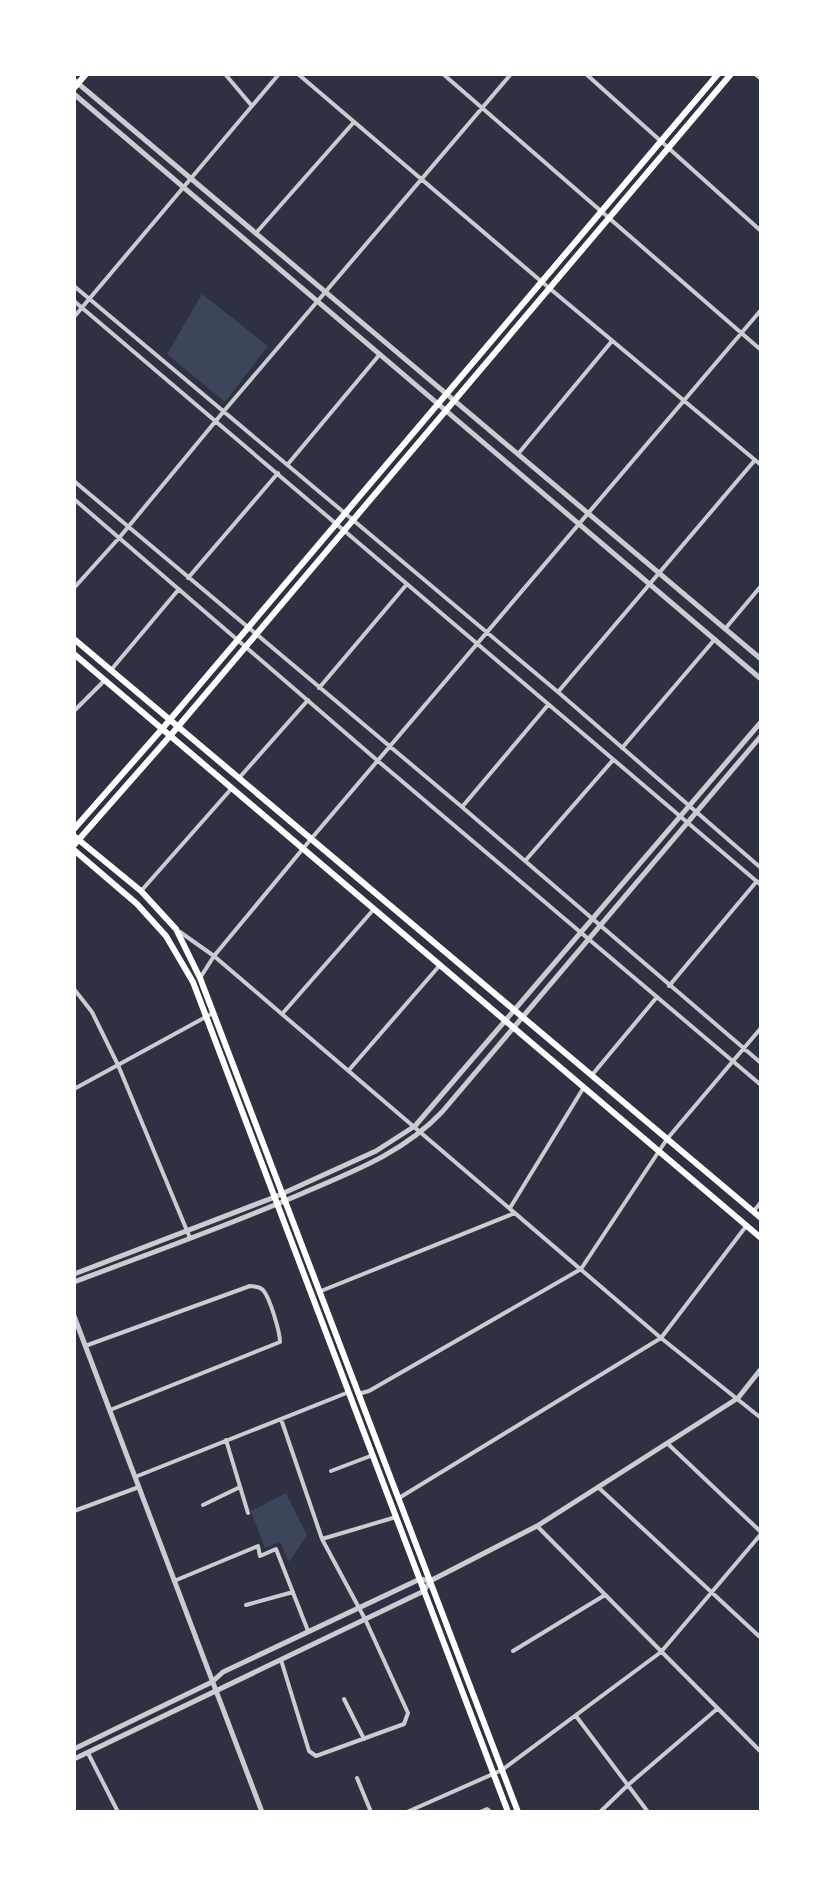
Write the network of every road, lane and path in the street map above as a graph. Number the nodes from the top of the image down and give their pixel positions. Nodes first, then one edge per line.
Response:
1 (86, 74) edge
2 (225, 74) edge
3 (279, 74) edge
4 (298, 74) edge
5 (443, 74) edge
6 (511, 74) edge
7 (586, 74) edge
8 (718, 74) edge
9 (731, 74) edge
10 (755, 74) edge
11 (761, 79) edge
12 (75, 86) edge
13 (252, 106) junction
14 (482, 107) junction
15 (354, 122) junction
16 (660, 142) junction
17 (667, 149) junction
18 (190, 177) junction
19 (422, 179) junction
20 (183, 186) junction
21 (601, 213) junction
22 (608, 219) junction
23 (761, 231) edge
24 (256, 233) junction
25 (542, 282) junction
26 (74, 286) edge
27 (550, 288) junction
28 (326, 292) junction
29 (89, 299) junction
30 (74, 301) edge
31 (317, 301) junction
32 (82, 308) junction
33 (761, 310) edge
34 (74, 317) edge
35 (741, 333) junction
36 (612, 341) junction
37 (761, 350) edge
38 (380, 354) junction
39 (447, 394) junction
40 (454, 400) junction
41 (684, 401) junction
42 (438, 404) junction
43 (446, 410) junction
44 (224, 411) junction
45 (217, 420) junction
46 (518, 454) junction
47 (755, 460) junction
48 (288, 464) junction
49 (761, 465) edge
50 (278, 473) junction
51 (74, 481) edge
52 (74, 499) edge
53 (346, 513) junction
54 (587, 513) junction
55 (353, 520) junction
56 (338, 523) junction
57 (579, 524) junction
58 (128, 527) junction
59 (345, 530) junction
60 (119, 538) junction
61 (659, 573) junction
62 (188, 578) junction
63 (407, 584) junction
64 (650, 584) junction
65 (761, 586) edge
66 (74, 588) edge
67 (179, 589) junction
68 (248, 628) junction
69 (725, 629) junction
70 (487, 633) junction
71 (255, 635) junction
72 (74, 639) edge
73 (715, 639) junction
74 (238, 640) junction
75 (478, 643) junction
76 (246, 646) junction
77 (74, 654) edge
78 (761, 659) edge
79 (111, 670) junction
80 (761, 679) edge
81 (105, 680) junction
82 (319, 688) junction
83 (558, 692) junction
84 (308, 700) junction
85 (548, 705) junction
86 (74, 711) edge
87 (170, 720) junction
88 (761, 722) edge
89 (178, 726) junction
90 (162, 729) junction
91 (170, 736) junction
92 (761, 736) edge
93 (389, 747) junction
94 (622, 748) junction
95 (613, 760) junction
96 (378, 761) junction
97 (239, 778) junction
98 (232, 788) junction
99 (462, 807) junction
100 (689, 807) junction
101 (696, 813) junction
102 (680, 817) junction
103 (687, 823) junction
104 (74, 829) edge
105 (311, 839) junction
106 (75, 843) edge
107 (303, 849) junction
108 (525, 861) junction
109 (761, 868) edge
110 (759, 883) edge
111 (141, 891) junction
112 (374, 909) junction
113 (593, 920) junction
114 (600, 926) junction
115 (176, 929) junction
116 (581, 934) junction
117 (588, 939) junction
118 (214, 956) junction
119 (440, 965) junction
120 (200, 978) junction
121 (669, 986) junction
122 (74, 989) edge
123 (657, 997) junction
124 (515, 1011) junction
125 (213, 1013) junction
126 (282, 1014) junction
127 (205, 1016) junction
128 (522, 1017) junction
129 (507, 1021) junction
130 (513, 1027) junction
131 (761, 1028) edge
132 (744, 1048) junction
133 (733, 1061) junction
134 (761, 1063) edge
135 (118, 1065) junction
136 (349, 1070) junction
137 (592, 1076) junction
138 (761, 1085) edge
139 (584, 1087) junction
140 (74, 1089) edge
141 (415, 1126) junction
142 (421, 1132) junction
143 (667, 1139) junction
144 (659, 1151) junction
145 (285, 1197) junction
146 (277, 1201) junction
147 (761, 1202) edge
148 (512, 1210) junction
149 (753, 1212) junction
150 (761, 1218) edge
151 (747, 1225) junction
152 (187, 1231) junction
153 (190, 1238) junction
154 (761, 1238) edge
155 (581, 1269) junction
156 (74, 1274) edge
157 (74, 1282) edge
158 (321, 1291) junction
159 (74, 1316) edge
160 (661, 1338) junction
161 (85, 1346) junction
162 (761, 1369) edge
163 (349, 1392) junction
164 (360, 1394) junction
165 (738, 1398) junction
166 (110, 1410) junction
167 (761, 1418) edge
168 (281, 1419) junction
169 (226, 1440) junction
170 (668, 1444) junction
171 (373, 1455) junction
172 (331, 1471) dead end
173 (135, 1477) junction
174 (139, 1487) junction
175 (240, 1487) junction
176 (599, 1488) junction
177 (399, 1498) junction
178 (203, 1505) dead end
179 (74, 1511) edge
180 (248, 1513) dead end
181 (396, 1517) junction
182 (537, 1526) junction
183 (761, 1533) edge
184 (322, 1539) junction
185 (420, 1579) junction
186 (174, 1581) junction
187 (430, 1581) junction
188 (424, 1591) junction
189 (293, 1592) junction
190 (711, 1594) junction
191 (605, 1595) junction
192 (246, 1605) dead end
193 (358, 1608) junction
194 (365, 1619) junction
195 (308, 1631) junction
196 (761, 1638) edge
197 (513, 1651) dead end
198 (661, 1652) junction
199 (281, 1660) junction
200 (212, 1682) junction
201 (216, 1691) junction
202 (344, 1699) dead end
203 (717, 1709) junction
204 (576, 1716) junction
205 (124, 1725) junction
206 (128, 1733) junction
207 (364, 1739) junction
208 (76, 1748) edge
209 (761, 1752) edge
210 (84, 1754) junction
211 (74, 1759) edge
212 (502, 1770) junction
213 (493, 1774) junction
214 (357, 1778) dead end
215 (628, 1785) junction
216 (118, 1812) edge
217 (262, 1812) edge
218 (371, 1812) edge
219 (407, 1812) edge
220 (480, 1812) edge
221 (491, 1812) edge
222 (508, 1812) edge
223 (518, 1812) edge
224 (600, 1812) edge
225 (648, 1812) edge

1 - 12 main road
2 - 13 street
3 - 13 street
4 - 15 street
5 - 14 street
6 - 14 street
7 - 16 street
8 - 16 main road
9 - 17 main road
10 - 11 street
12 - 18 street
12 - 20 street
13 - 18 street
14 - 19 street
14 - 21 street
15 - 19 street
15 - 24 street
16 - 17 street
16 - 21 main road
17 - 22 main road
17 - 23 street
18 - 20 street
18 - 24 street
19 - 25 street
19 - 28 street
20 - 29 street
20 - 31 street
21 - 22 street
21 - 25 main road
22 - 27 main road
22 - 35 street
24 - 28 street
25 - 27 street
25 - 39 main road
26 - 29 street
27 - 36 street
27 - 40 main road
28 - 31 street
28 - 39 street
29 - 32 street
29 - 44 street
30 - 32 street
31 - 38 street
31 - 44 street
32 - 34 street
32 - 45 street
33 - 35 street
35 - 37 street
35 - 41 street
36 - 41 street
36 - 46 street
38 - 42 street
38 - 48 street
39 - 40 street
39 - 42 main road
40 - 43 main road
40 - 46 street
41 - 47 street
41 - 54 street
42 - 43 street
42 - 53 main road
43 - 55 main road
43 - 57 street
44 - 45 street
44 - 48 street
45 - 50 street
45 - 58 street
46 - 54 street
47 - 49 street
47 - 61 street
48 - 53 street
50 - 56 street
50 - 62 street
51 - 58 street
52 - 60 street
53 - 55 street
53 - 56 main road
54 - 57 street
54 - 61 street
55 - 59 main road
55 - 70 street
56 - 59 street
56 - 68 main road
57 - 64 street
57 - 70 street
58 - 60 street
58 - 62 street
59 - 63 street
59 - 71 main road
60 - 66 street
60 - 67 street
61 - 64 street
61 - 69 street
62 - 68 street
63 - 75 street
63 - 82 street
64 - 73 street
64 - 83 street
65 - 69 street
67 - 74 street
67 - 79 street
68 - 71 street
68 - 74 main road
69 - 78 street
70 - 75 street
70 - 83 street
71 - 76 main road
71 - 82 street
72 - 79 main road
73 - 80 street
73 - 94 street
74 - 76 street
74 - 87 main road
75 - 85 street
75 - 93 street
76 - 84 street
76 - 89 main road
77 - 81 main road
79 - 87 main road
81 - 86 street
81 - 90 main road
82 - 93 street
83 - 94 street
84 - 96 street
84 - 97 street
85 - 95 street
85 - 99 street
87 - 89 main road
87 - 90 main road
88 - 100 street
89 - 91 main road
89 - 97 main road
90 - 91 main road
90 - 104 main road
91 - 98 main road
91 - 106 main road
92 - 101 street
93 - 96 street
93 - 99 street
94 - 100 street
95 - 102 street
95 - 108 street
96 - 105 street
96 - 116 street
97 - 105 main road
98 - 107 main road
98 - 111 street
99 - 108 street
100 - 101 street
100 - 102 street
101 - 103 street
101 - 109 street
102 - 103 street
102 - 113 street
103 - 110 street
103 - 114 street
105 - 107 street
105 - 124 main road
106 - 111 main road
106 - 127 main road
107 - 112 main road
107 - 118 street
108 - 113 street
110 - 121 street
111 - 115 main road
112 - 119 main road
112 - 126 street
113 - 114 street
113 - 116 street
114 - 117 street
114 - 121 street
115 - 118 street
115 - 120 main road
116 - 117 street
116 - 124 street
117 - 123 street
117 - 128 street
118 - 120 street
118 - 126 street
119 - 129 main road
119 - 136 street
120 - 125 main road
121 - 132 street
122 - 135 street
123 - 133 street
123 - 137 street
124 - 128 main road
124 - 129 street
125 - 127 street
125 - 145 main road
126 - 136 street
127 - 135 street
127 - 146 main road
128 - 130 street
128 - 137 main road
129 - 130 main road
129 - 141 street
130 - 139 main road
130 - 142 street
131 - 132 street
132 - 133 street
132 - 134 street
133 - 138 street
133 - 143 street
135 - 140 street
135 - 152 street
136 - 141 street
137 - 143 main road
139 - 144 main road
139 - 148 street
141 - 142 street
141 - 145 street
142 - 145 street
142 - 148 street
143 - 144 street
143 - 149 main road
144 - 151 main road
144 - 155 street
145 - 146 street
145 - 158 main road
146 - 152 street
146 - 153 street
146 - 163 main road
147 - 149 street
148 - 155 street
148 - 158 street
149 - 150 main road
151 - 154 main road
151 - 160 street
152 - 153 street
152 - 156 street
153 - 157 street
155 - 160 street
155 - 164 street
158 - 164 main road
159 - 161 street
160 - 165 street
160 - 177 street
161 - 166 street
161 - 166 street
162 - 165 street
163 - 164 street
163 - 168 street
163 - 171 main road
164 - 177 main road
165 - 167 street
165 - 170 street
166 - 173 street
168 - 169 street
168 - 184 street
169 - 173 street
169 - 175 street
170 - 176 street
170 - 183 street
171 - 172 street
171 - 181 main road
173 - 174 street
174 - 179 street
174 - 186 street
175 - 178 street
175 - 180 street
176 - 182 street
176 - 190 street
177 - 187 main road
181 - 184 street
181 - 185 main road
182 - 187 street
182 - 191 street
183 - 190 street
184 - 193 street
185 - 187 street
185 - 188 main road
185 - 193 street
186 - 189 street
186 - 200 street
187 - 188 street
187 - 212 main road
188 - 194 street
188 - 213 main road
189 - 192 street
189 - 195 street
190 - 196 street
190 - 198 street
191 - 197 street
191 - 198 street
193 - 194 street
193 - 195 street
194 - 199 street
194 - 207 street
195 - 200 street
198 - 203 street
198 - 204 street
199 - 201 street
199 - 207 street
200 - 201 street
200 - 205 street
201 - 206 street
201 - 217 street
202 - 207 street
203 - 209 street
203 - 215 street
204 - 212 street
204 - 215 street
205 - 206 street
205 - 208 street
206 - 210 street
208 - 210 street
210 - 211 street
210 - 216 street
212 - 213 street
212 - 223 main road
213 - 219 street
213 - 222 main road
214 - 218 street
215 - 224 street
215 - 225 street
220 - 221 street

